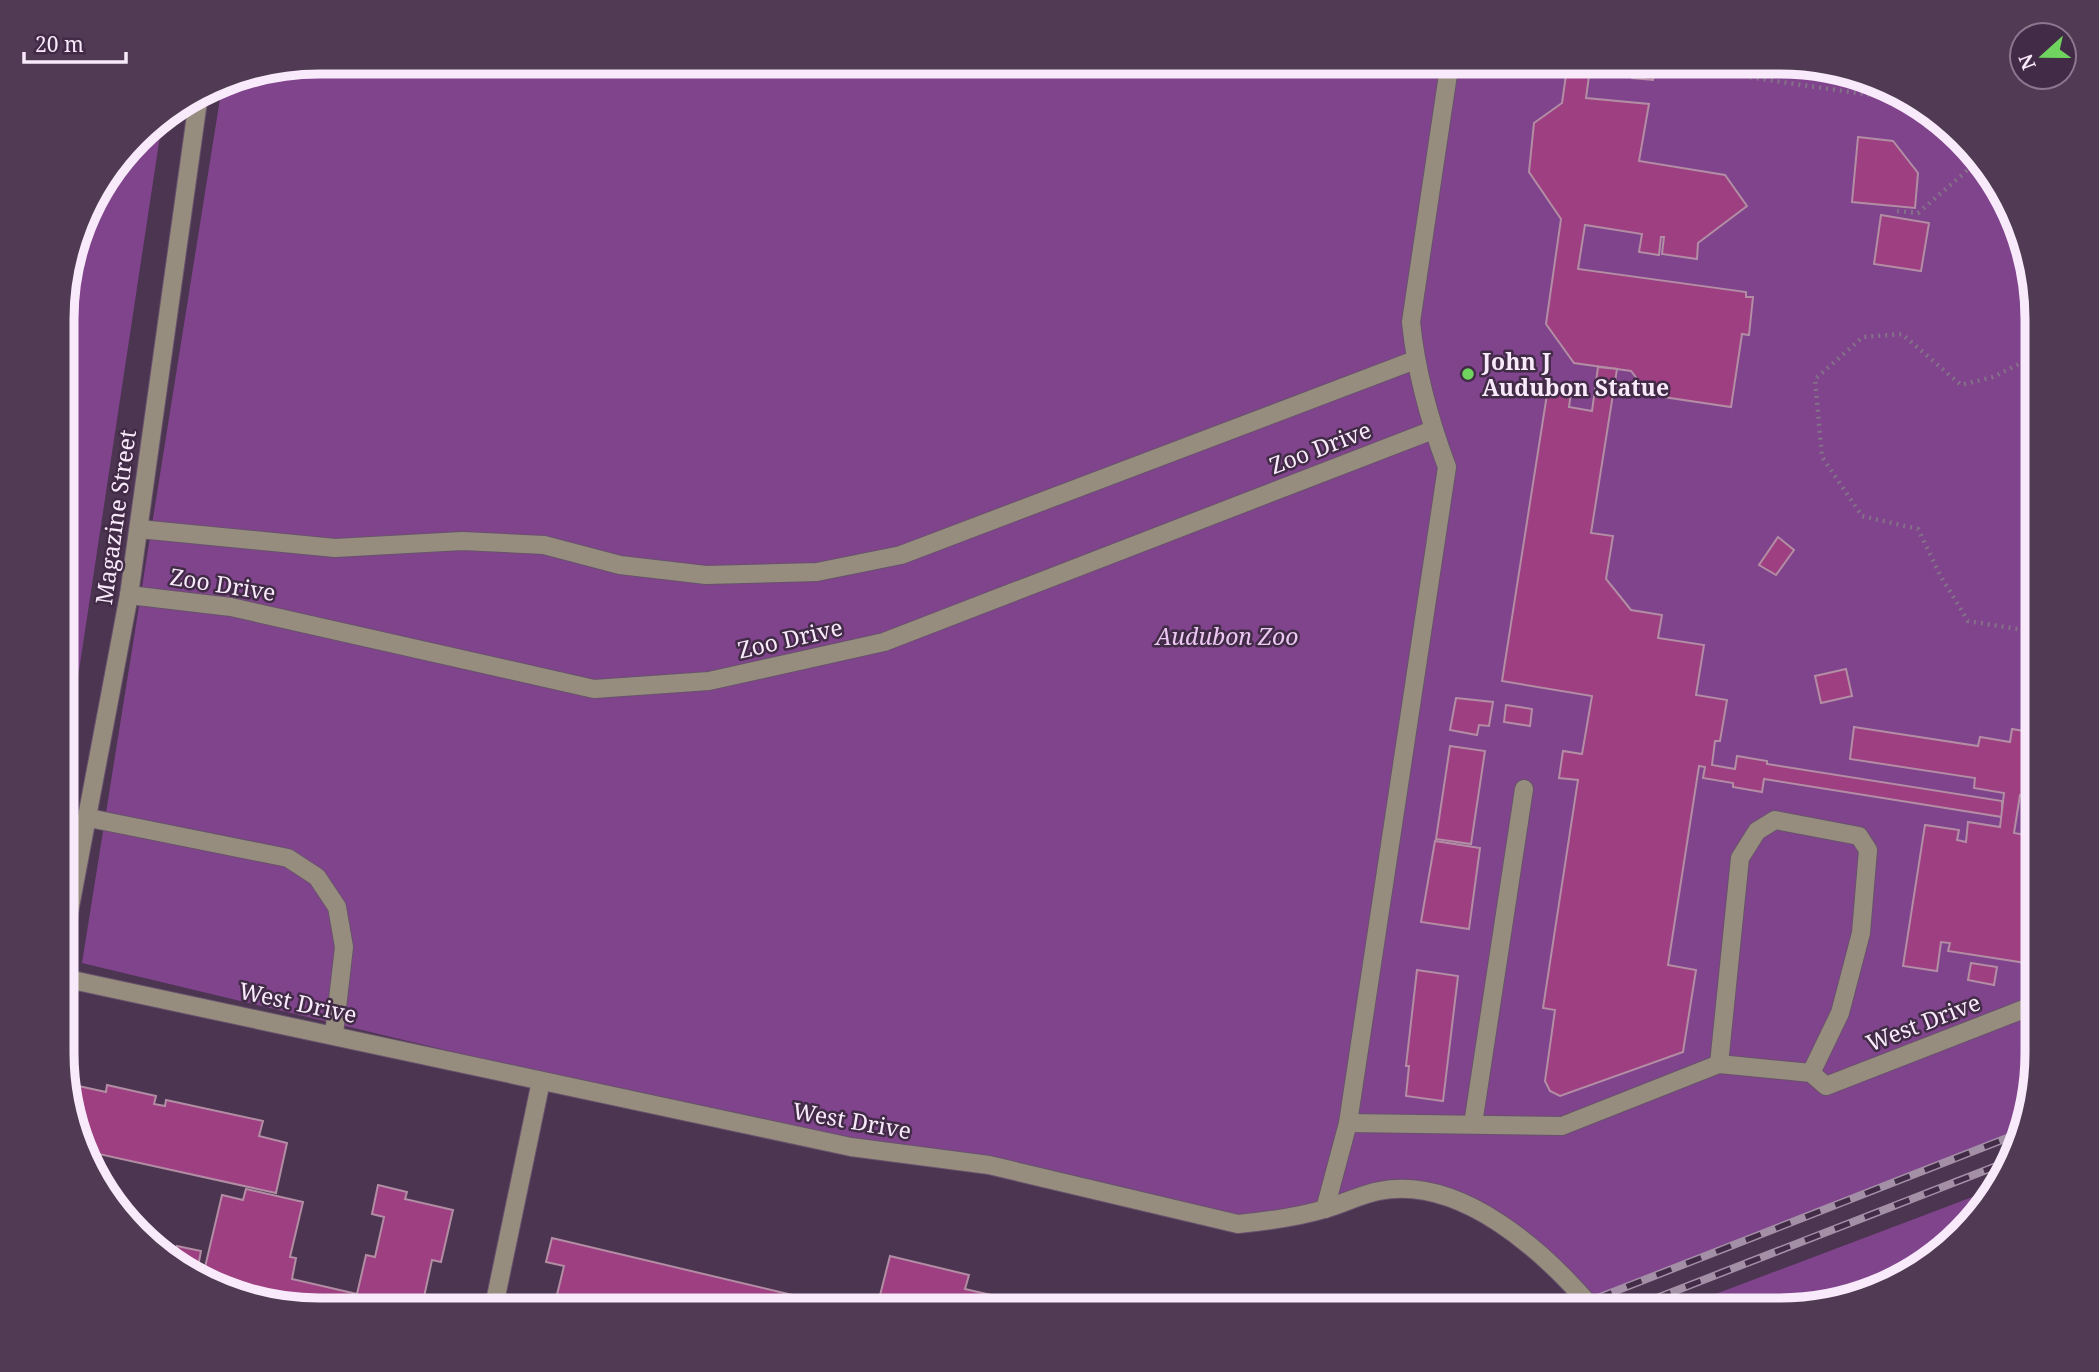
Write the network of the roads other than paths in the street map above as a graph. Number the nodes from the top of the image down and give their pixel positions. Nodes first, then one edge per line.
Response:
1 (1448, 74) edge
2 (197, 105) edge
3 (1415, 360) junction
4 (1433, 430) junction
5 (139, 529) junction
6 (129, 595) junction
7 (1524, 789) dead end
8 (89, 818) junction
9 (74, 891) edge
10 (74, 980) edge
11 (2025, 1009) edge
12 (334, 1034) junction
13 (1719, 1063) junction
14 (1811, 1073) junction
15 (541, 1082) junction
16 (1348, 1123) junction
17 (1473, 1124) junction
18 (1325, 1209) junction
19 (496, 1298) edge
20 (1582, 1298) edge

1 - 3 street
2 - 5 street, Magazine Street
3 - 4 street
3 - 5 street, Zoo Drive
4 - 6 street, Zoo Drive
4 - 16 street
5 - 6 street, Magazine Street
6 - 8 street, Magazine Street
7 - 17 street
8 - 9 street, Magazine Street
8 - 12 street
10 - 12 street, West Drive
11 - 14 street, West Drive
12 - 15 street, West Drive
13 - 14 street
13 - 14 street
13 - 17 street
15 - 18 street, West Drive
15 - 19 street
16 - 17 street
16 - 18 street
18 - 20 street, West Drive

